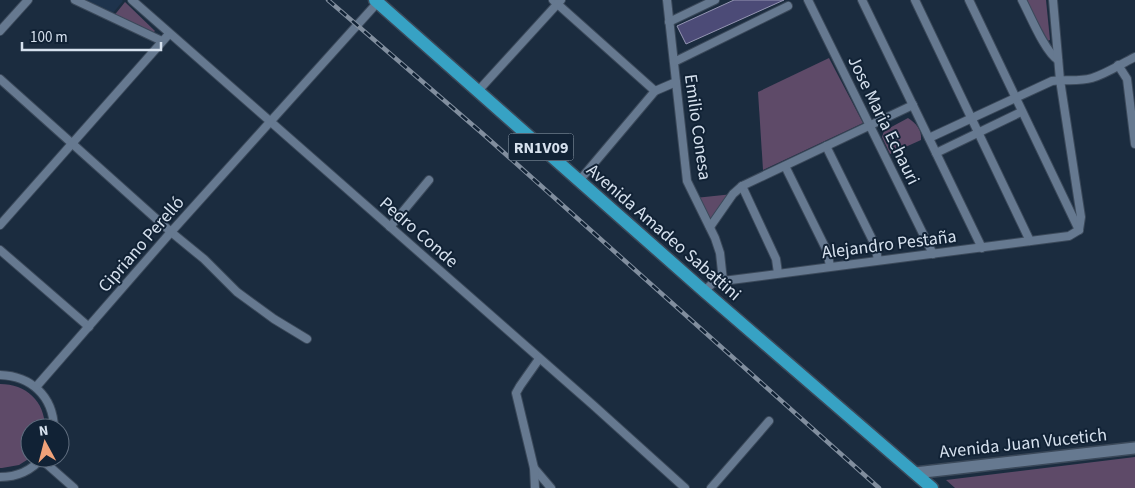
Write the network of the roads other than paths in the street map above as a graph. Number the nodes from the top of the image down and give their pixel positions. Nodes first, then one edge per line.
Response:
1 (28, 0) edge
2 (75, 0) edge
3 (132, 0) edge
4 (667, 0) edge
5 (715, 0) edge
6 (808, 0) edge
7 (862, 0) edge
8 (915, 0) edge
9 (968, 0) edge
10 (1022, 0) edge
11 (1052, 0) edge
12 (378, 1) edge
13 (557, 1) edge
14 (700, 3) edge
15 (788, 6) dead end
16 (669, 22) junction
17 (0, 31) edge
18 (169, 34) junction
19 (162, 42) junction
20 (1135, 57) edge
21 (1058, 60) junction
22 (674, 62) junction
23 (1118, 65) junction
24 (1131, 78) edge
25 (0, 79) edge
26 (1060, 80) junction
27 (676, 82) junction
28 (478, 91) junction
29 (655, 91) junction
30 (1016, 98) junction
31 (913, 105) junction
32 (1021, 112) junction
33 (972, 118) junction
34 (271, 122) junction
35 (870, 125) junction
36 (978, 132) junction
37 (929, 138) junction
38 (72, 143) junction
39 (1135, 144) edge
40 (826, 146) junction
41 (936, 153) junction
42 (785, 166) junction
43 (429, 180) dead end
44 (579, 180) junction
45 (742, 186) junction
46 (0, 225) edge
47 (390, 227) junction
48 (710, 227) junction
49 (1078, 230) junction
50 (171, 232) junction
51 (1030, 241) junction
52 (982, 248) junction
53 (0, 250) edge
54 (933, 254) junction
55 (878, 260) junction
56 (830, 266) junction
57 (778, 273) junction
58 (723, 281) junction
59 (704, 291) junction
60 (89, 327) junction
61 (307, 339) dead end
62 (539, 359) junction
63 (0, 374) edge
64 (36, 387) junction
65 (54, 418) edge
66 (769, 421) dead end
67 (1135, 448) edge
68 (31, 468) edge
69 (52, 468) edge
70 (534, 468) junction
71 (915, 473) junction
72 (0, 477) edge
73 (74, 488) edge
74 (535, 488) edge
75 (551, 488) edge
76 (685, 488) edge
77 (711, 488) edge
78 (932, 488) edge

1 - 17 street
2 - 19 street
3 - 18 street, Pedro Conde
4 - 16 street, Emilio Conesa
5 - 14 street
6 - 35 street, Jose Maria Echauri
7 - 31 street
8 - 33 street
9 - 30 street
10 - 21 street
11 - 21 street
12 - 28 main road, Avenida Amadeo Sabattini / RN1V09
12 - 34 street, Cipriano Perelló
13 - 28 street
13 - 29 street
14 - 16 street
15 - 22 street
16 - 22 street, Emilio Conesa
18 - 19 street
18 - 34 street, Pedro Conde
19 - 38 street
20 - 23 street
21 - 26 street
22 - 27 street, Emilio Conesa
23 - 24 street
23 - 26 street
24 - 39 street
25 - 38 street
26 - 30 street
26 - 49 street
27 - 29 street
27 - 48 street, Emilio Conesa
28 - 44 main road, Avenida Amadeo Sabattini / RN1V09
29 - 44 street
30 - 32 street
30 - 33 street
31 - 35 street
31 - 37 street
32 - 36 street
32 - 49 street
33 - 36 street
33 - 37 street
34 - 47 street, Pedro Conde
34 - 50 street, Cipriano Perelló
35 - 40 street
35 - 54 street, Jose Maria Echauri
36 - 41 street
36 - 51 street
37 - 41 street
38 - 46 street
38 - 50 street
40 - 42 street
40 - 55 street
41 - 52 street
42 - 45 street
42 - 56 street
43 - 47 street
44 - 59 main road, Avenida Amadeo Sabattini / RN1V09
45 - 48 street
45 - 57 street
47 - 62 street, Pedro Conde
48 - 58 street, Emilio Conesa
49 - 51 street, Alejandro Pestaña
50 - 60 street, Cipriano Perelló
50 - 61 street
51 - 52 street, Alejandro Pestaña
52 - 54 street, Alejandro Pestaña
53 - 60 street
54 - 55 street, Alejandro Pestaña
55 - 56 street, Alejandro Pestaña
56 - 57 street, Alejandro Pestaña
57 - 58 street, Alejandro Pestaña
58 - 59 street, Alejandro Pestaña
59 - 71 main road, Avenida Amadeo Sabattini / RN1V09
60 - 64 street, Cipriano Perelló
62 - 70 street
62 - 76 street, Pedro Conde
63 - 64 street
64 - 65 street
66 - 77 street
67 - 71 main road, Avenida Juan Vucetich
68 - 72 street
69 - 73 street
70 - 74 street
70 - 75 street
71 - 78 main road, Avenida Amadeo Sabattini / RN1V09

